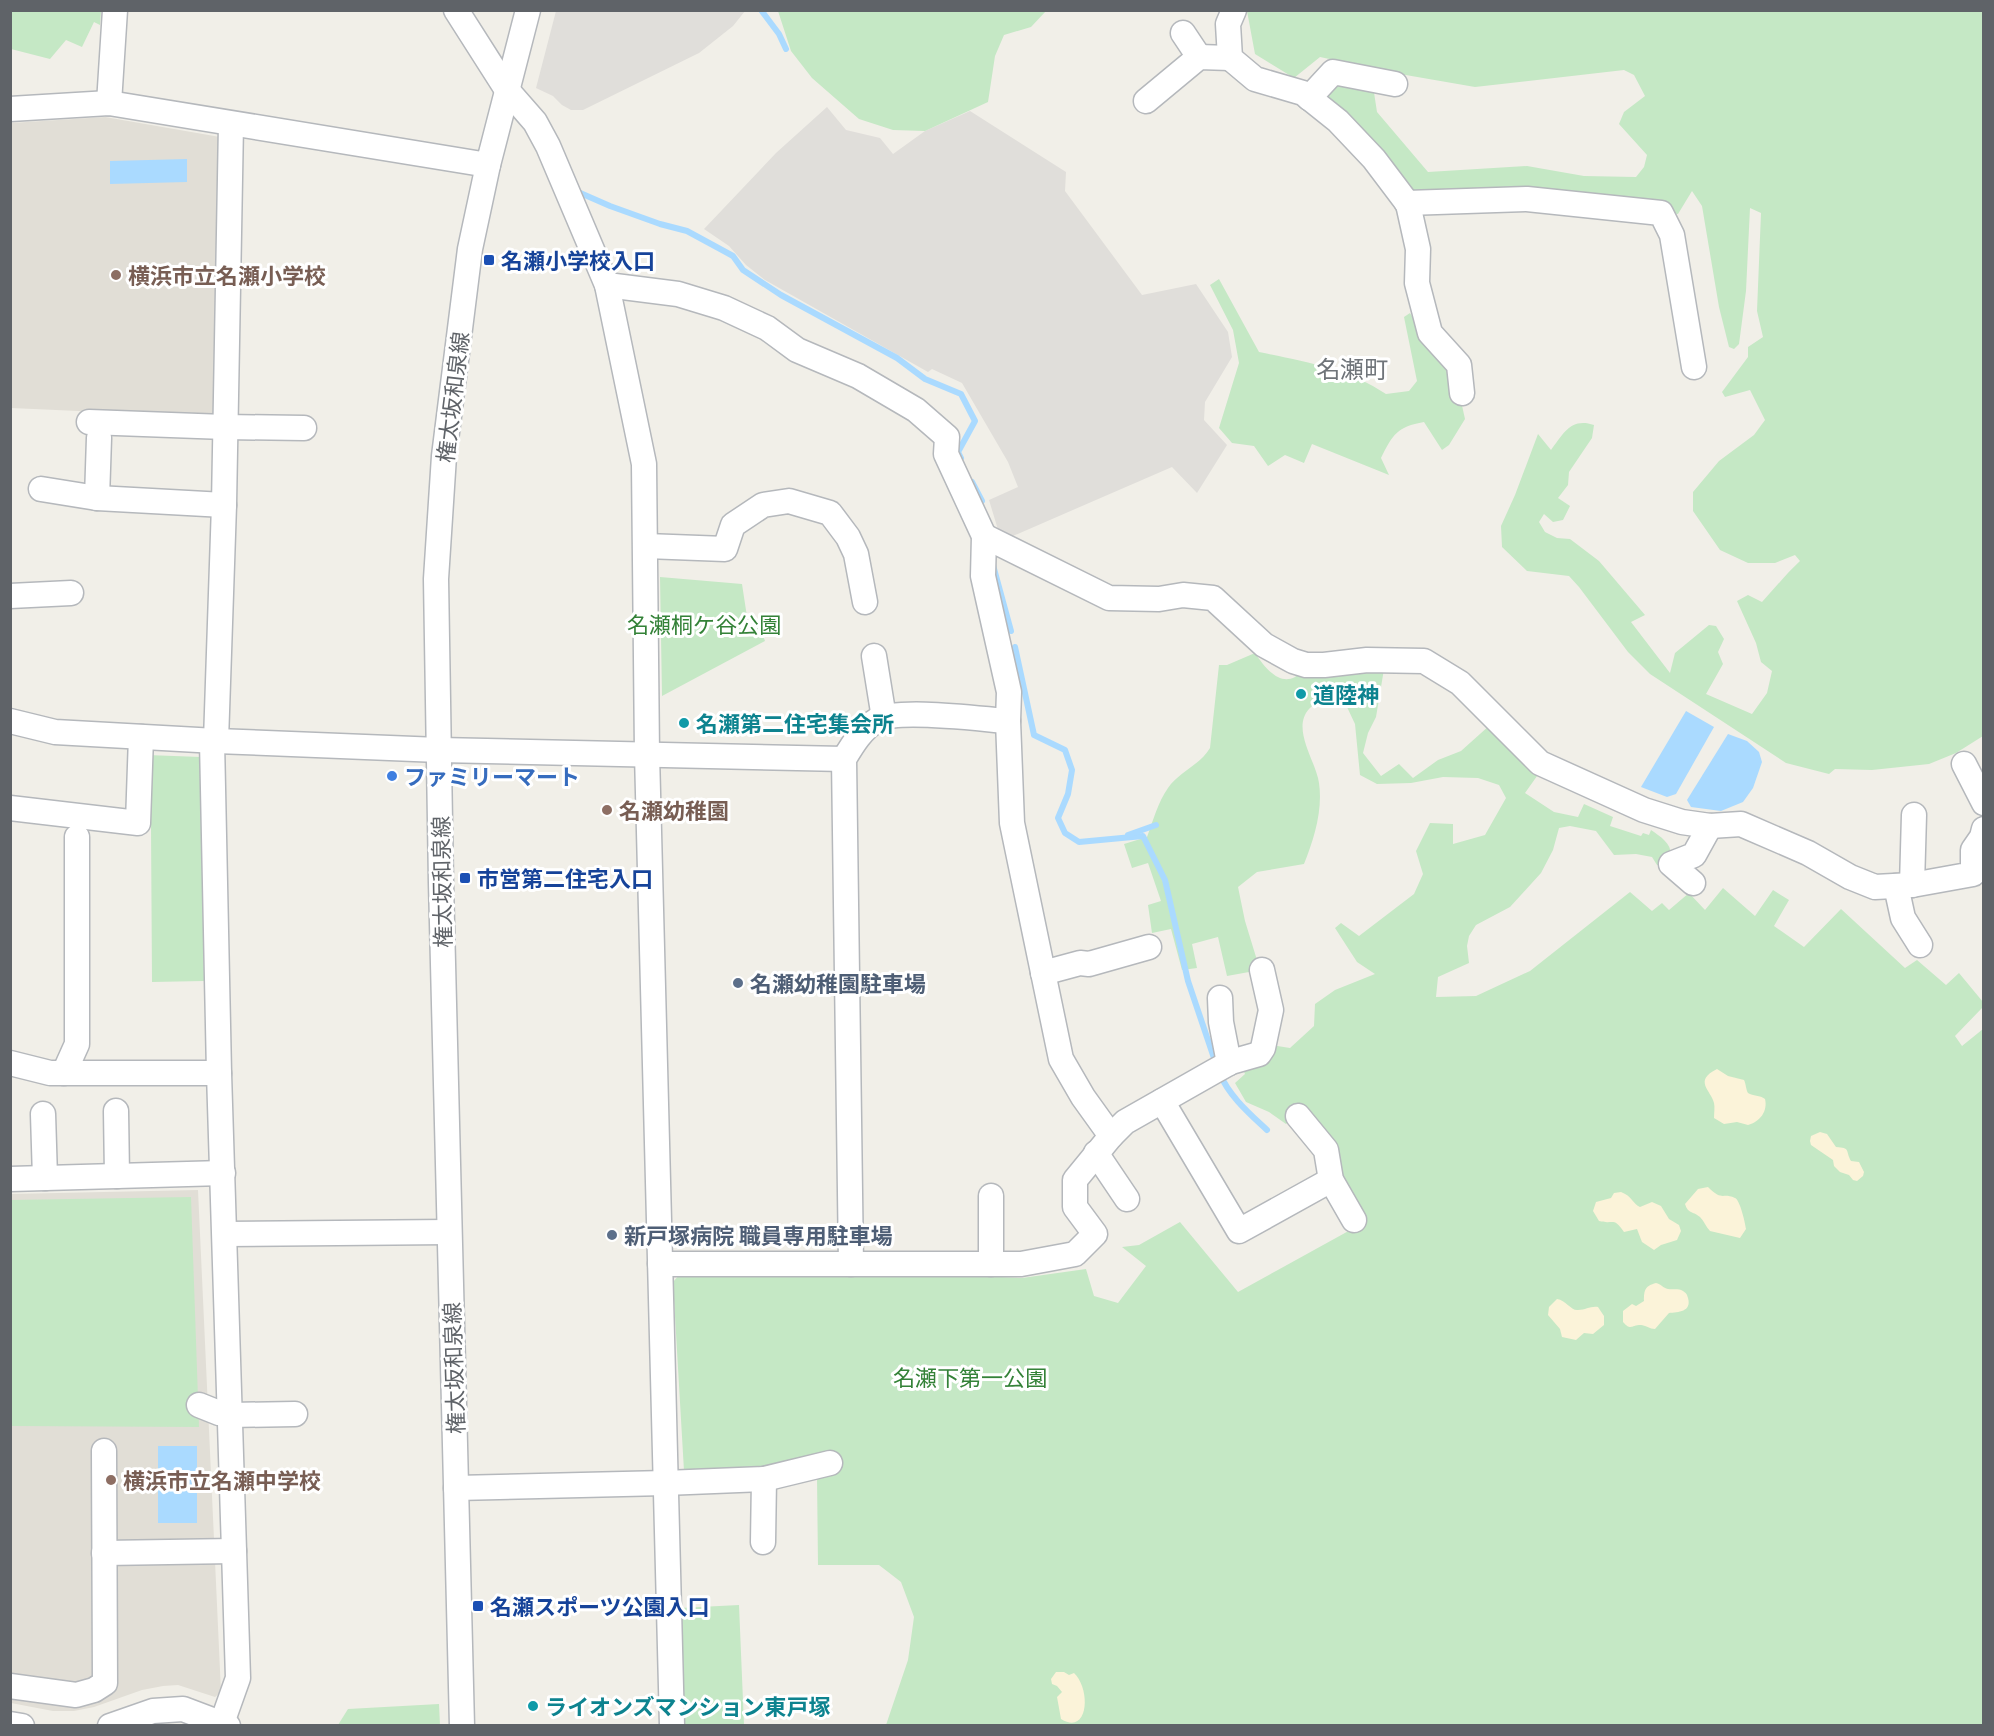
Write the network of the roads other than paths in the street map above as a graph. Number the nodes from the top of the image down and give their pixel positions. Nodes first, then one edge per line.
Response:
1 (115, 10) edge
2 (456, 10) edge
3 (528, 10) edge
4 (1234, 10) edge
5 (1184, 33) dead end
6 (1199, 57) junction
7 (1230, 58) junction
8 (1395, 84) dead end
9 (507, 90) junction
10 (1309, 98) junction
11 (1146, 101) dead end
12 (109, 103) junction
13 (10, 109) edge
14 (231, 124) junction
15 (488, 165) junction
16 (1407, 203) junction
17 (607, 285) junction
18 (1694, 367) dead end
19 (1462, 393) dead end
20 (225, 427) junction
21 (304, 428) dead end
22 (41, 489) dead end
23 (97, 498) junction
24 (224, 505) junction
25 (984, 536) junction
26 (646, 546) junction
27 (71, 593) dead end
28 (10, 596) edge
29 (865, 602) dead end
30 (874, 656) dead end
31 (884, 718) junction
32 (10, 721) edge
33 (1008, 721) junction
34 (141, 737) junction
35 (214, 741) junction
36 (440, 750) junction
37 (647, 754) junction
38 (844, 759) junction
39 (1964, 764) dead end
40 (1983, 803) edge
41 (10, 808) edge
42 (1914, 815) dead end
43 (1710, 826) junction
44 (1983, 829) edge
45 (77, 837) dead end
46 (1693, 883) dead end
47 (1904, 885) junction
48 (1920, 945) dead end
49 (1149, 947) dead end
50 (1262, 970) dead end
51 (1043, 973) junction
52 (1220, 998) dead end
53 (10, 1063) edge
54 (1221, 1067) junction
55 (64, 1073) junction
56 (219, 1073) junction
57 (1162, 1101) junction
58 (116, 1111) dead end
59 (43, 1114) dead end
60 (1298, 1116) dead end
61 (1103, 1144) junction
62 (223, 1173) junction
63 (117, 1176) junction
64 (45, 1178) junction
65 (10, 1179) edge
66 (1331, 1180) junction
67 (991, 1196) dead end
68 (1127, 1198) dead end
69 (1354, 1220) dead end
70 (449, 1232) junction
71 (225, 1234) junction
72 (660, 1264) junction
73 (851, 1264) junction
74 (991, 1264) junction
75 (216, 1411) junction
76 (295, 1413) dead end
77 (104, 1451) dead end
78 (830, 1463) dead end
79 (764, 1479) junction
80 (665, 1483) junction
81 (456, 1488) junction
82 (763, 1542) dead end
83 (234, 1551) junction
84 (104, 1552) junction
85 (10, 1686) edge
86 (10, 1724) edge
87 (225, 1724) edge
88 (22, 1725) edge
89 (110, 1725) edge
90 (462, 1725) edge
91 (672, 1725) edge

1 - 12 street
2 - 9 street
3 - 9 street, 権太坂和泉線
4 - 7 street
5 - 6 street
6 - 7 street
6 - 11 street
7 - 10 street
8 - 10 street
9 - 15 street, 権太坂和泉線
9 - 17 street
10 - 16 street
12 - 13 street
12 - 14 street
14 - 15 street
14 - 20 street
15 - 36 street, 権太坂和泉線
16 - 18 street
16 - 19 street
17 - 25 street
17 - 26 street
20 - 21 street
20 - 23 street
20 - 24 street
22 - 23 street
23 - 24 street
24 - 35 street
25 - 33 street
25 - 43 street
26 - 29 street
26 - 37 street
27 - 28 street
30 - 31 street
31 - 33 street
31 - 38 street
32 - 34 street
33 - 51 street
34 - 35 street
34 - 41 street
35 - 36 street
35 - 56 street
36 - 37 street
36 - 70 street, 権太坂和泉線
37 - 38 street
37 - 72 street
38 - 73 street
39 - 40 street
42 - 47 street
43 - 46 street
43 - 47 street
44 - 47 street
45 - 55 street
47 - 48 street
49 - 51 street
50 - 54 street
51 - 61 street
52 - 54 street
53 - 55 street
54 - 57 street
55 - 56 street
56 - 62 street
57 - 61 street
57 - 66 street
58 - 63 street
59 - 64 street
60 - 66 street
61 - 68 street
61 - 74 street
62 - 63 street
62 - 71 street
63 - 64 street
64 - 65 street
66 - 69 street
67 - 74 street
70 - 71 street
70 - 81 street, 権太坂和泉線
71 - 75 street
72 - 73 street
72 - 80 street
73 - 74 street
75 - 76 street
75 - 83 street
77 - 84 street
78 - 79 street
79 - 80 street
79 - 82 street
80 - 81 street
80 - 91 street
81 - 90 street, 権太坂和泉線
83 - 84 street
83 - 87 street
84 - 85 street
86 - 88 street
87 - 89 street

